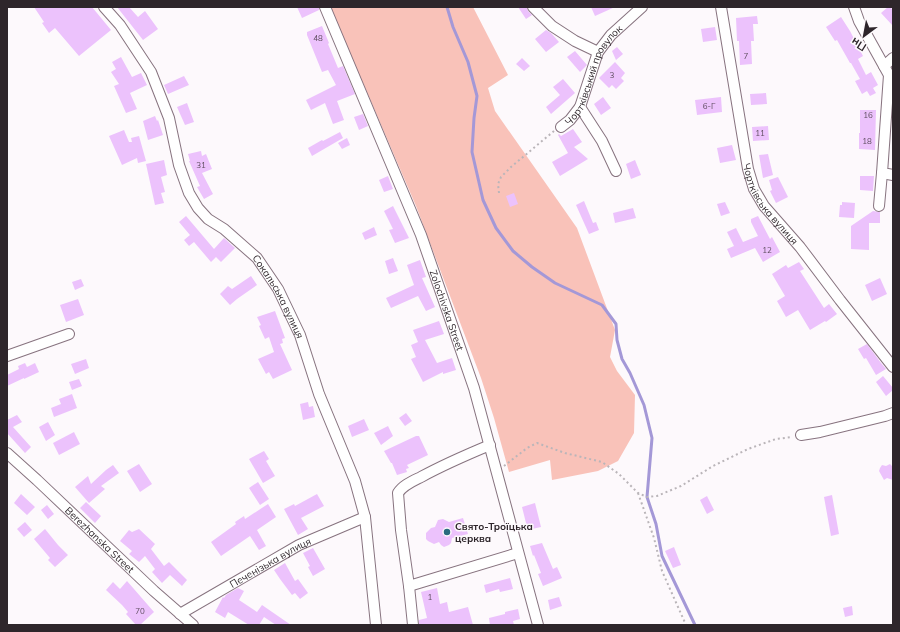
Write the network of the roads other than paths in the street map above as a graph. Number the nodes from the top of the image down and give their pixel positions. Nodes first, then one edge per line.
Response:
1 (104, 7) edge
2 (325, 7) edge
3 (533, 7) edge
4 (642, 7) edge
5 (722, 7) edge
6 (854, 7) edge
7 (598, 52) junction
8 (893, 58) edge
9 (884, 66) junction
10 (580, 107) junction
11 (561, 127) road end
12 (616, 171) dead end
13 (882, 173) junction
14 (893, 175) edge
15 (879, 206) dead end
16 (69, 334) dead end
17 (7, 356) edge
18 (893, 367) edge
19 (893, 413) edge
20 (801, 435) road end
21 (490, 445) junction
22 (7, 453) edge
23 (365, 517) junction
24 (518, 553) junction
25 (409, 586) junction
26 (180, 614) junction
27 (193, 625) edge
28 (376, 625) edge
29 (413, 625) edge
30 (538, 625) edge

1 - 23 street, Сокальська вулиця
2 - 21 street, Zolochivska Street
3 - 7 street
4 - 7 street, Чортківський провулок
5 - 18 street, Чортківська вулиця
6 - 9 street
7 - 10 street, Чортківський провулок
8 - 9 street
9 - 13 street
10 - 11 street, Чортківський провулок
10 - 12 street
13 - 14 street
13 - 15 street
16 - 17 street
19 - 20 street
21 - 24 street, Zolochivska Street
21 - 25 street
22 - 26 street, Berezhanska Street
23 - 26 street, Печенізька вулиця
23 - 28 street, Сокальська вулиця
24 - 25 street
24 - 30 street, Zolochivska Street
25 - 29 street
26 - 27 street, Berezhanska Street

